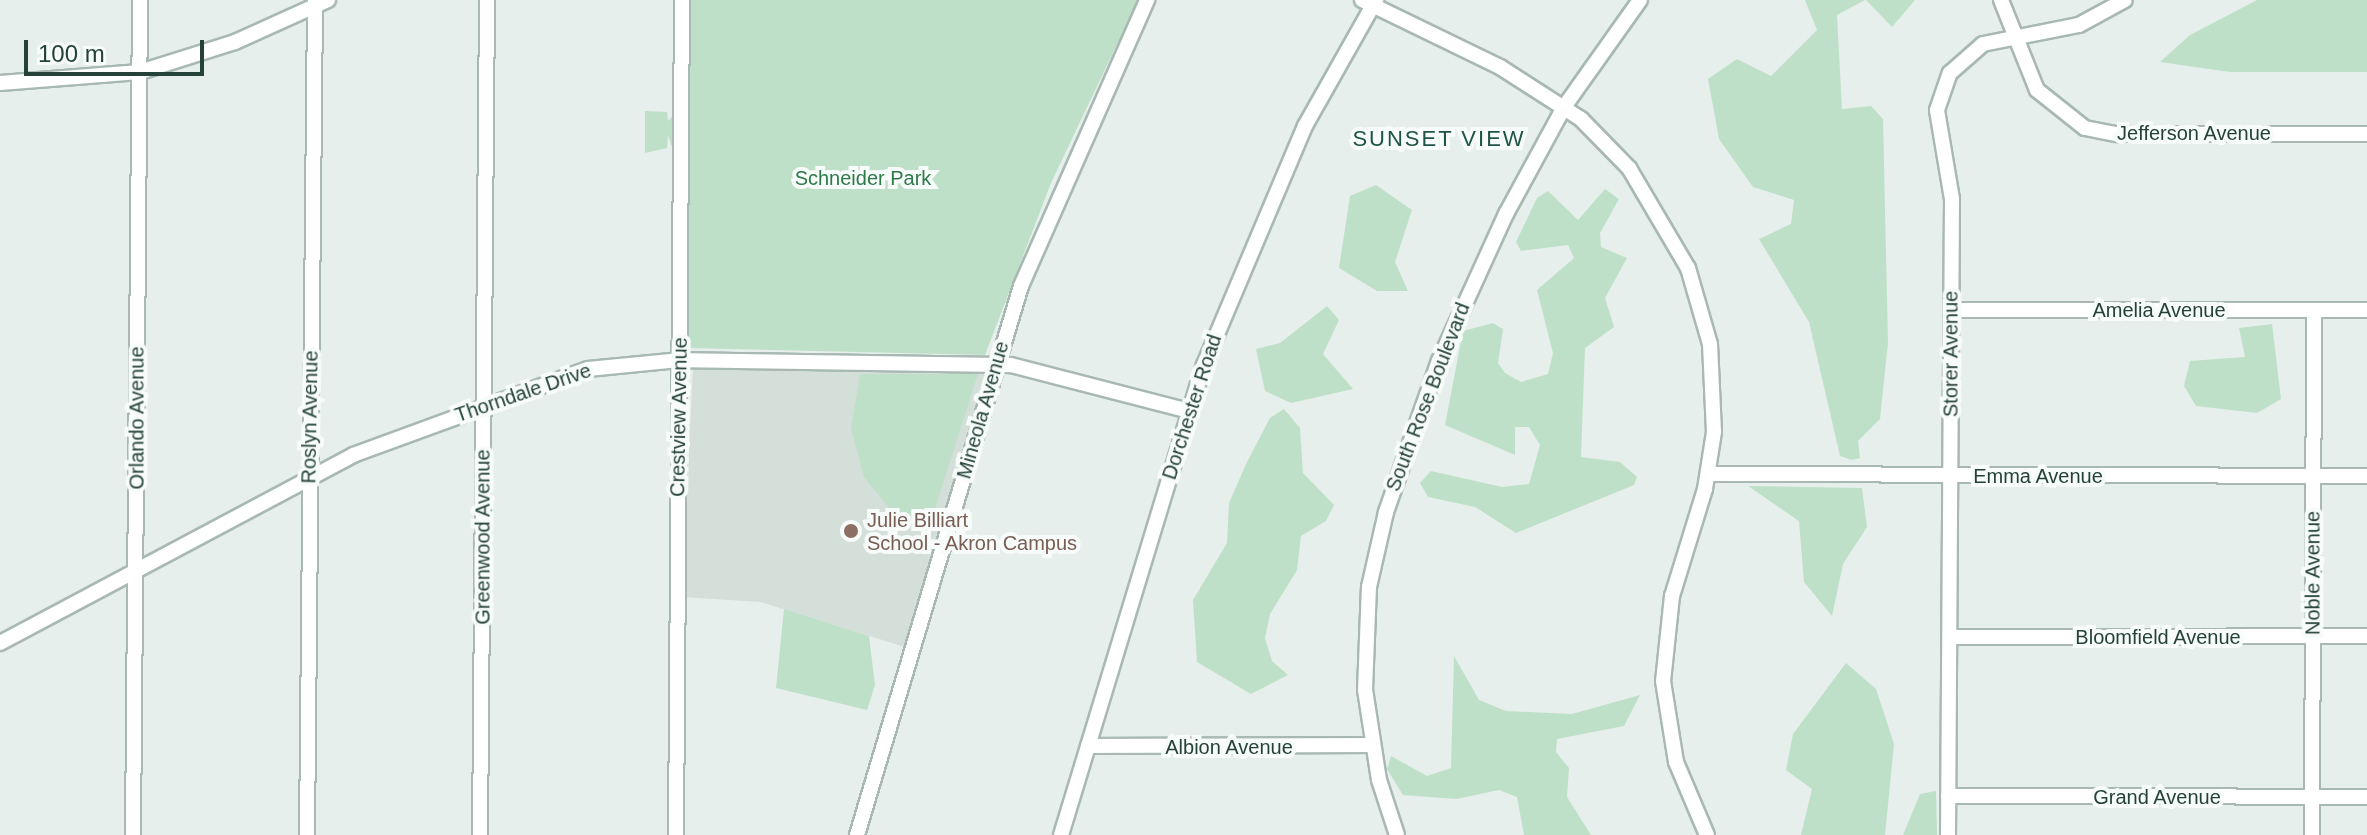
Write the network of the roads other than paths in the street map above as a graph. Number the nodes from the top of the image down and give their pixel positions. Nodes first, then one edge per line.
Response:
1 (140, 0) edge
2 (487, 0) edge
3 (682, 0) edge
4 (1147, 0) edge
5 (1640, 0) edge
6 (2001, 0) edge
7 (2125, 0) edge
8 (319, 2) edge
9 (1371, 2) edge
10 (2015, 38) junction
11 (140, 72) junction
12 (0, 83) edge
13 (1564, 107) junction
14 (2367, 134) edge
15 (1951, 310) junction
16 (2314, 310) junction
17 (2367, 310) edge
18 (679, 360) junction
19 (995, 365) junction
20 (484, 405) junction
21 (1189, 411) junction
22 (1709, 474) junction
23 (1951, 476) junction
24 (2314, 476) junction
25 (2367, 476) edge
26 (308, 478) junction
27 (137, 568) junction
28 (2313, 636) junction
29 (2367, 636) edge
30 (1950, 637) junction
31 (0, 643) edge
32 (1371, 745) junction
33 (1088, 746) junction
34 (1948, 796) junction
35 (2312, 797) junction
36 (2367, 797) edge
37 (133, 835) edge
38 (307, 835) edge
39 (480, 835) edge
40 (676, 835) edge
41 (857, 835) edge
42 (1061, 835) edge
43 (1397, 835) edge
44 (1707, 835) edge
45 (1948, 835) edge
46 (2312, 835) edge

1 - 11 street, Orlando Avenue
2 - 20 street, Greenwood Avenue
3 - 18 street, Crestview Avenue
4 - 19 street, Mineola Avenue
5 - 13 street, South Rose Boulevard
6 - 10 street, Jefferson Avenue
7 - 10 street, Storer Avenue
8 - 11 street
8 - 26 street, Roslyn Avenue
9 - 13 street
9 - 21 street, Dorchester Road
10 - 14 street, Jefferson Avenue
10 - 15 street, Storer Avenue
11 - 12 street
11 - 27 street, Orlando Avenue
13 - 22 street
13 - 32 street, South Rose Boulevard
15 - 16 street, Amelia Avenue
15 - 23 street, Storer Avenue
16 - 17 street, Amelia Avenue
16 - 24 street, Noble Avenue
18 - 19 street, Thorndale Drive
18 - 20 street, Thorndale Drive
18 - 40 street, Crestview Avenue
19 - 21 street, Thorndale Drive
19 - 41 street, Mineola Avenue
20 - 26 street, Thorndale Drive
20 - 39 street, Greenwood Avenue
21 - 33 street, Dorchester Road
22 - 23 street, Emma Avenue
22 - 44 street
23 - 24 street, Emma Avenue
23 - 30 street, Storer Avenue
24 - 25 street, Emma Avenue
24 - 28 street, Noble Avenue
26 - 27 street, Thorndale Drive
26 - 38 street, Roslyn Avenue
27 - 31 street, Thorndale Drive
27 - 37 street, Orlando Avenue
28 - 29 street, Bloomfield Avenue
28 - 30 street, Bloomfield Avenue
28 - 35 street, Noble Avenue
30 - 34 street, Storer Avenue
32 - 33 street, Albion Avenue
32 - 43 street, South Rose Boulevard
33 - 42 street, Dorchester Road
34 - 35 street, Grand Avenue
34 - 45 street, Storer Avenue
35 - 36 street, Grand Avenue
35 - 46 street, Noble Avenue

